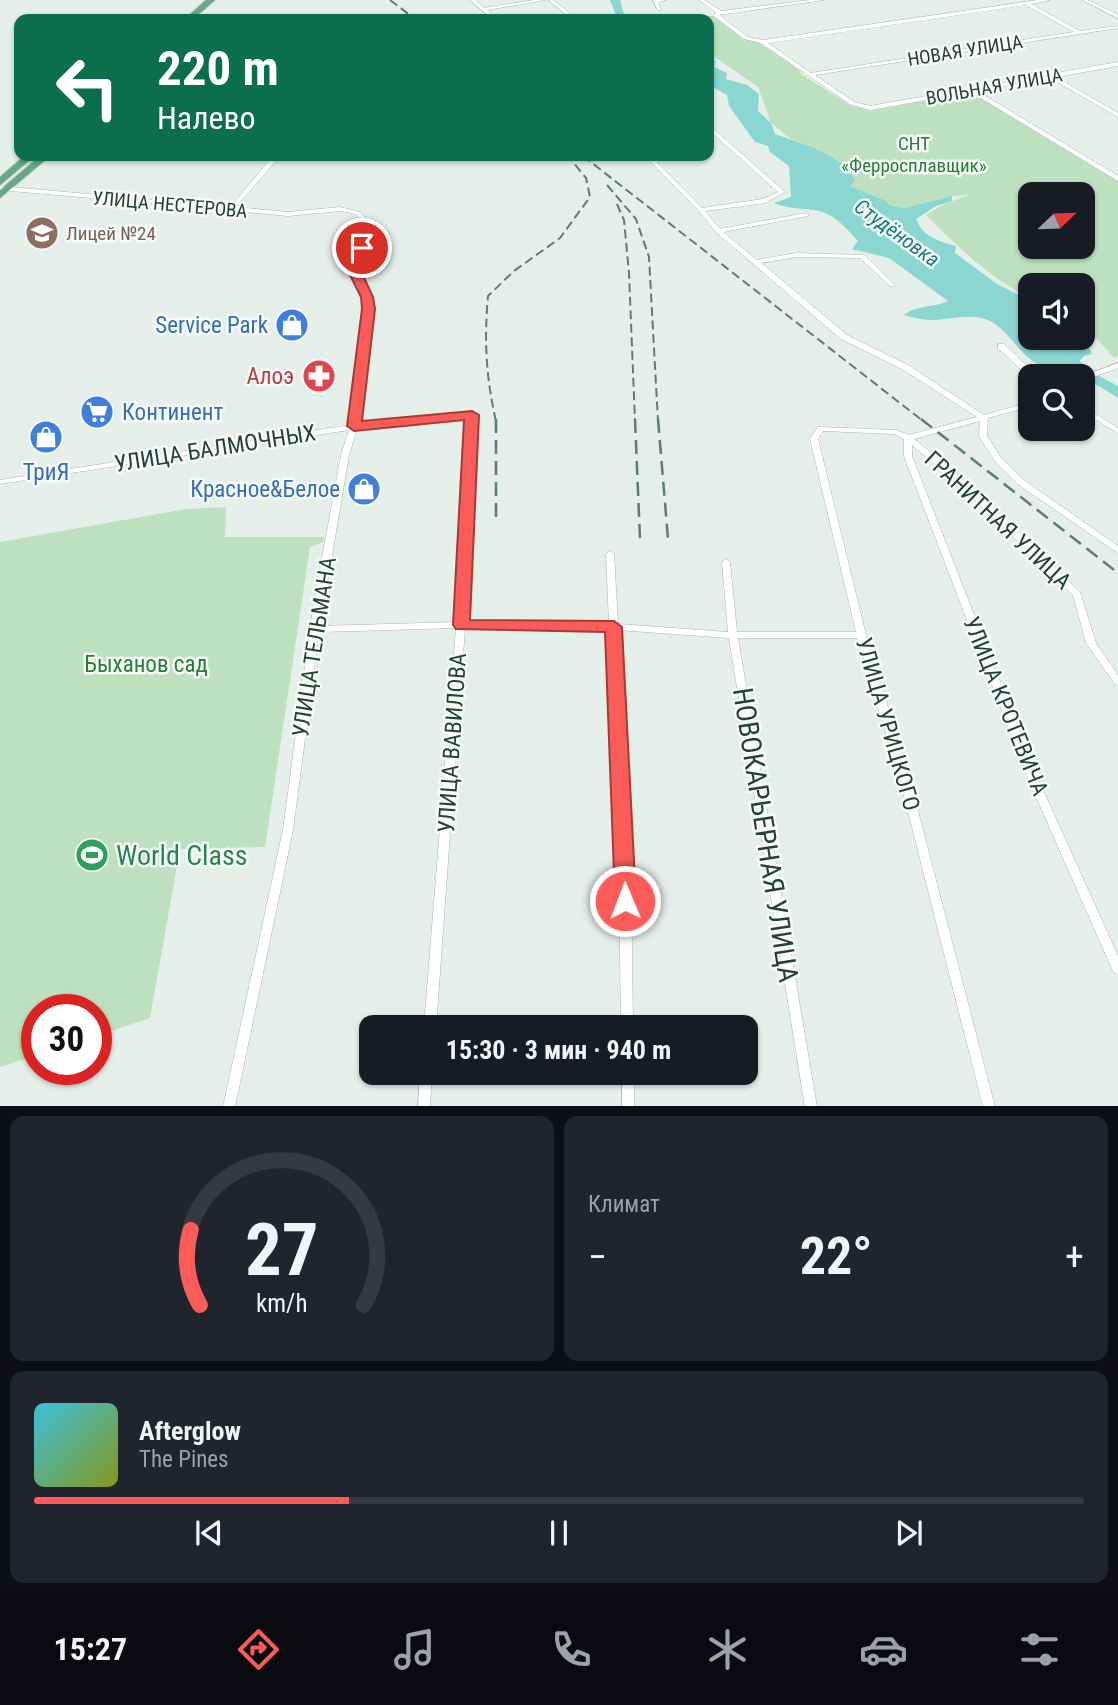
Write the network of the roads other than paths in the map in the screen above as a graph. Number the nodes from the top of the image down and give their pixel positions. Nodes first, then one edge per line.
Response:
1 (211, 0) edge
2 (220, 0) edge
3 (472, 0) edge
4 (544, 0) edge
5 (550, 0) edge
6 (664, 0) edge
7 (701, 0) edge
8 (822, 0) edge
9 (1048, 0) edge
10 (1084, 0) edge
11 (1024, 1) edge
12 (484, 9) junction
13 (659, 9) dead end
14 (720, 13) junction
15 (195, 14) edge
16 (205, 14) edge
17 (490, 14) edge
18 (568, 14) edge
19 (1118, 17) edge
20 (1118, 27) edge
21 (1079, 33) junction
22 (763, 42) junction
23 (1118, 64) edge
24 (813, 74) junction
25 (1051, 76) junction
26 (972, 90) junction
27 (1118, 115) edge
28 (714, 131) edge
29 (26, 161) edge
30 (38, 161) edge
31 (272, 161) edge
32 (653, 161) edge
33 (1118, 179) edge
34 (2, 188) edge
35 (231, 209) junction
36 (340, 209) joint
37 (701, 210) junction
38 (806, 215) dead end
39 (718, 231) junction
40 (757, 262) junction
41 (892, 285) dead end
42 (1001, 346) dead end
43 (1020, 364) edge
44 (1118, 365) edge
45 (1095, 374) edge
46 (1018, 408) edge
47 (472, 415) joint
48 (1095, 416) edge
49 (984, 418) junction
50 (354, 426) junction
51 (1118, 431) edge
52 (908, 438) junction
53 (0, 482) edge
54 (1118, 550) edge
55 (610, 554) dead end
56 (726, 562) dead end
57 (461, 625) junction
58 (614, 627) junction
59 (315, 629) junction
60 (733, 635) junction
61 (861, 635) junction
62 (1118, 682) edge
63 (1118, 970) edge
64 (431, 1015) edge
65 (627, 1015) edge
66 (425, 1085) edge
67 (628, 1085) edge
68 (229, 1106) edge
69 (424, 1106) edge
70 (628, 1106) edge
71 (811, 1106) edge
72 (989, 1106) edge

1 - 15 main road
2 - 16 main road
3 - 12 street
4 - 12 street
5 - 18 street
6 - 13 street
7 - 14 street
8 - 14 street
9 - 11 street
10 - 19 street
11 - 21 street
11 - 22 street
12 - 17 street
14 - 22 street
20 - 21 street, НОВАЯ УЛИЦА
21 - 24 street, НОВАЯ УЛИЦА
22 - 24 street
23 - 25 street, ВОЛЬНАЯ УЛИЦА
24 - 26 street, ВОЛЬНАЯ УЛИЦА
25 - 26 street, ВОЛЬНАЯ УЛИЦА
25 - 27 street
26 - 33 street
28 - 37 street
29 - 34 main road
30 - 34 main road
31 - 35 street
32 - 37 street
34 - 35 street, УЛИЦА НЕСТЕРОВА
35 - 36 street, УЛИЦА НЕСТЕРОВА
36 - 50 street, УЛИЦА ТЕЛЬМАНА
37 - 39 street
38 - 39 street
39 - 40 street
40 - 41 street
40 - 49 street
42 - 43 street
44 - 45 street
46 - 49 street
47 - 50 street, УЛИЦА БАЛМОЧНЫХ
47 - 57 street, УЛИЦА ВАВИЛОВА
48 - 51 street
49 - 52 street
49 - 54 street
50 - 53 street, УЛИЦА БАЛМОЧНЫХ
50 - 59 street, УЛИЦА ТЕЛЬМАНА
52 - 61 street, УЛИЦА УРИЦКОГО
52 - 62 street, ГРАНИТНАЯ УЛИЦА
52 - 63 street, УЛИЦА КРОТЕВИЧА
55 - 58 street
56 - 60 street, НОВОКАРЬЕРНАЯ УЛИЦА
57 - 58 street
57 - 59 street
57 - 64 street, УЛИЦА ВАВИЛОВА
58 - 60 street
58 - 65 street
59 - 68 street, УЛИЦА ТЕЛЬМАНА
60 - 61 street
60 - 71 street, НОВОКАРЬЕРНАЯ УЛИЦА
61 - 72 street, УЛИЦА УРИЦКОГО
66 - 69 street
67 - 70 street

